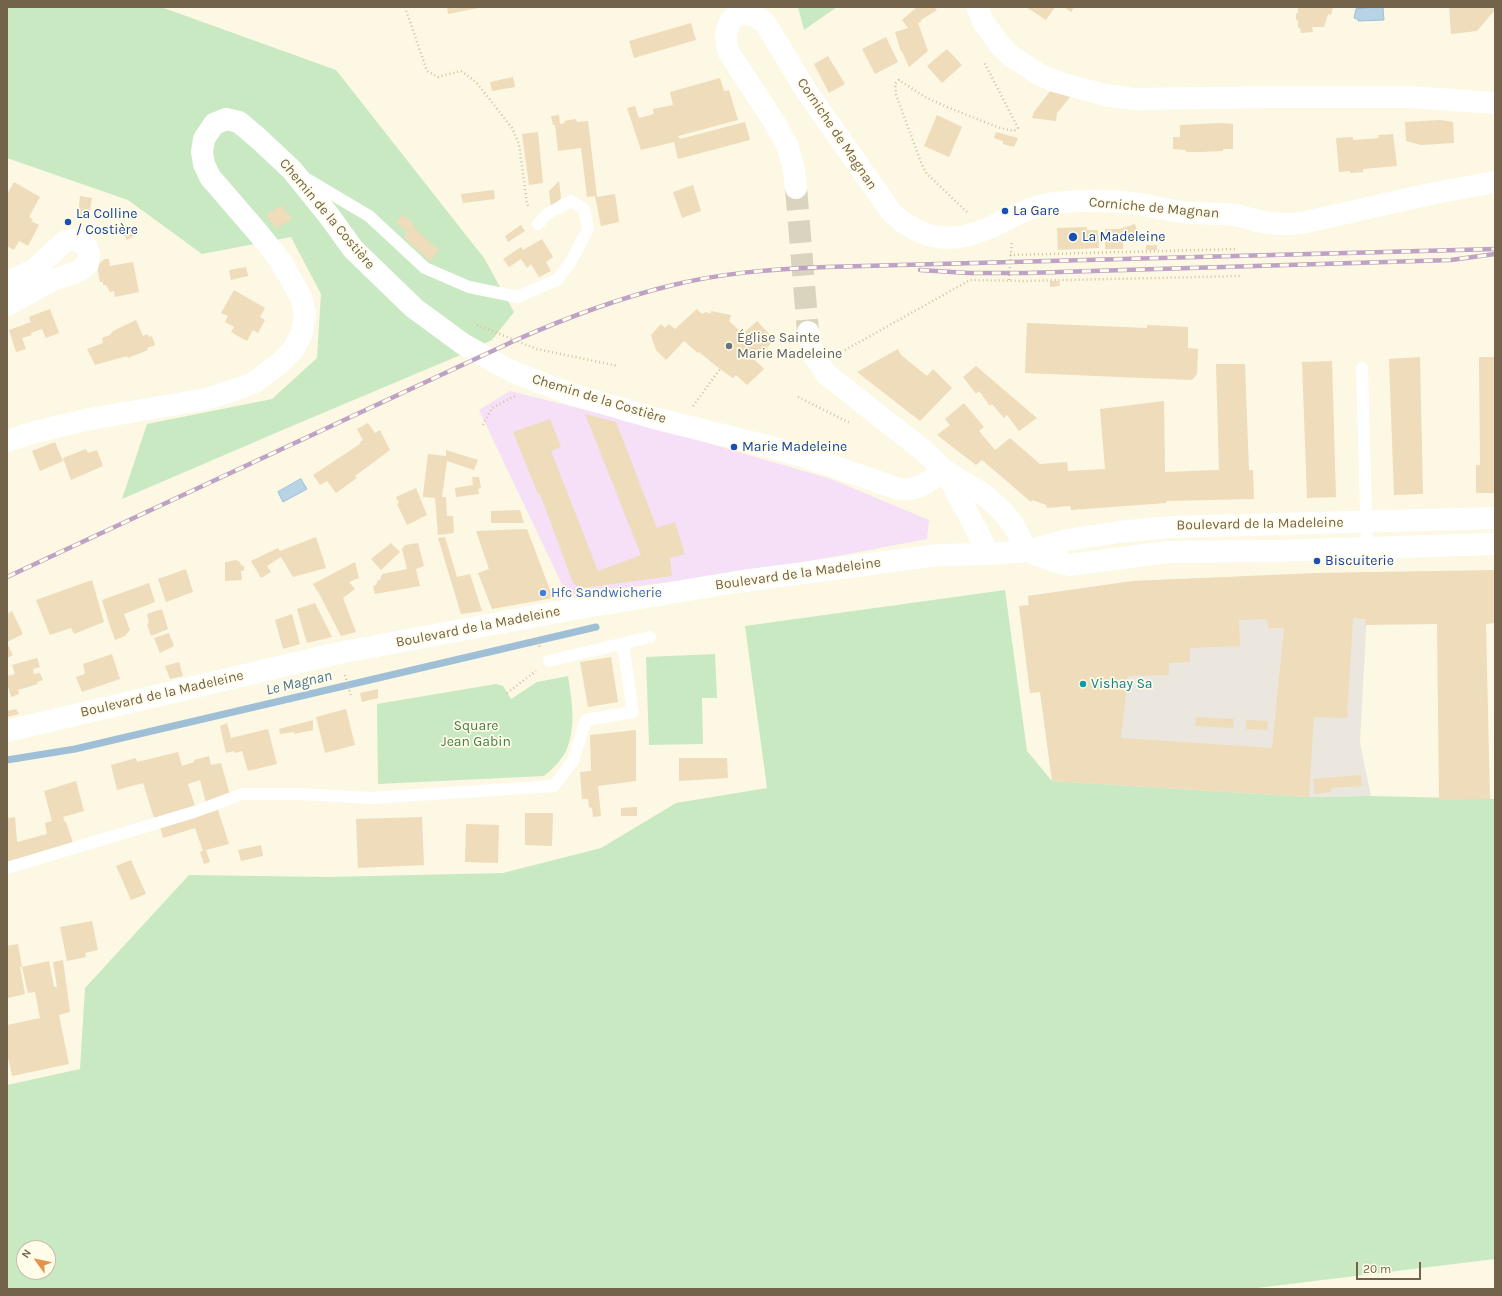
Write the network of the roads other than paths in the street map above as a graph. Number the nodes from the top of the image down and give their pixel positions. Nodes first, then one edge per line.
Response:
1 (977, 7) edge
2 (730, 12) edge
3 (1495, 103) edge
4 (292, 170) junction
5 (1495, 182) edge
6 (796, 188) tunnel mouth
7 (538, 224) road end
8 (7, 282) edge
9 (7, 305) edge
10 (808, 332) tunnel mouth
11 (1362, 368) dead end
12 (7, 441) edge
13 (945, 471) junction
14 (1495, 518) edge
15 (1366, 522) junction
16 (1495, 544) edge
17 (1367, 548) junction
18 (1027, 551) junction
19 (989, 554) junction
20 (650, 637) dead end
21 (623, 644) junction
22 (545, 658) road end
23 (7, 731) edge
24 (7, 868) edge

1 - 3 street
2 - 5 street, Corniche de Magnan
2 - 6 street
4 - 7 lane
4 - 12 street, Chemin de la Costière
4 - 13 street, Chemin de la Costière
8 - 9 street
10 - 13 street
11 - 15 lane
13 - 18 street
13 - 19 street
14 - 15 street, Boulevard de la Madeleine
15 - 17 lane
15 - 18 street, Boulevard de la Madeleine
16 - 17 street, Boulevard de la Madeleine
17 - 18 street, Boulevard de la Madeleine
18 - 19 street, Boulevard de la Madeleine
19 - 23 street, Boulevard de la Madeleine
20 - 21 lane
21 - 22 lane
21 - 24 lane

